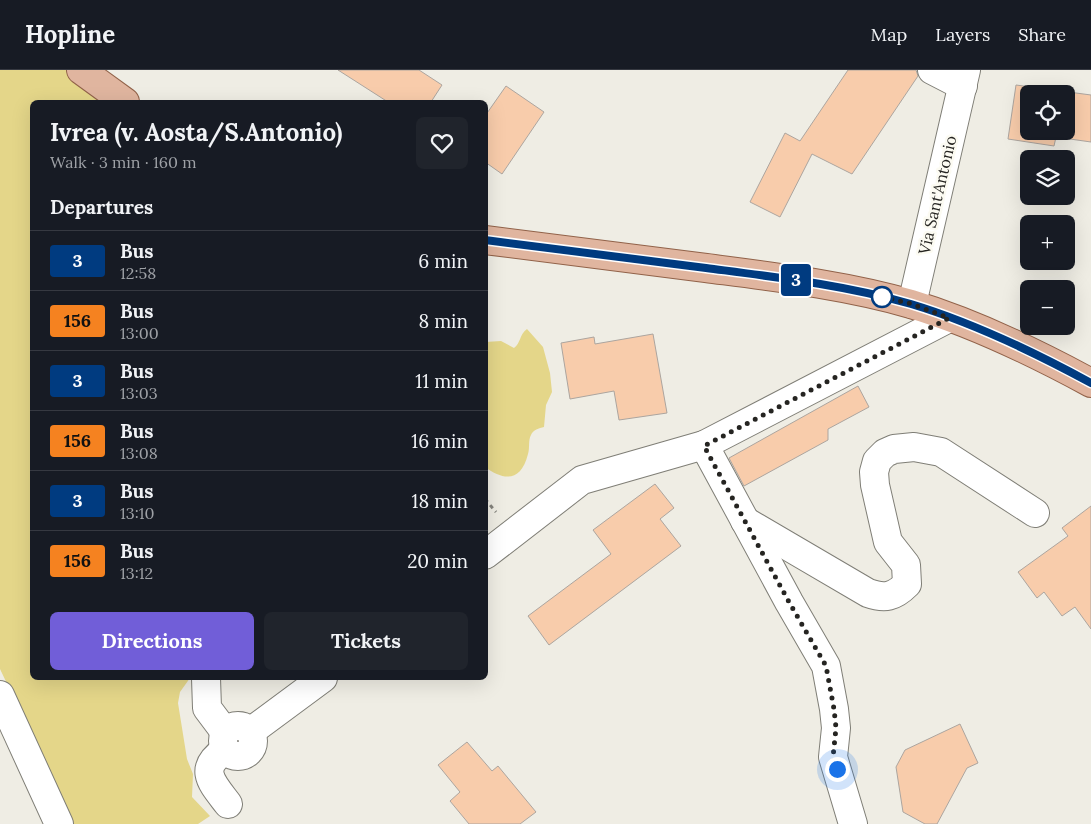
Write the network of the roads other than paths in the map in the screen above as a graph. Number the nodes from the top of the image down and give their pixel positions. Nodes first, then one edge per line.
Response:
1 (81, 70) edge
2 (932, 70) edge
3 (965, 78) edge
4 (122, 100) edge
5 (488, 240) edge
6 (912, 304) junction
7 (949, 318) junction
8 (1091, 383) edge
9 (704, 446) junction
10 (1035, 512) dead end
11 (744, 520) junction
12 (488, 553) edge
13 (206, 680) edge
14 (320, 680) edge
15 (0, 695) edge
16 (233, 738) junction
17 (228, 804) dead end
18 (60, 824) edge
19 (853, 824) edge

1 - 4 main road
2 - 3 street, Via Sant'Antonio
3 - 6 street, Via Sant'Antonio
5 - 6 main road
6 - 7 main road
7 - 8 main road
7 - 9 street
9 - 11 street
9 - 12 street
10 - 11 street
11 - 19 street
13 - 16 street
14 - 16 street
15 - 18 street
16 - 17 street

